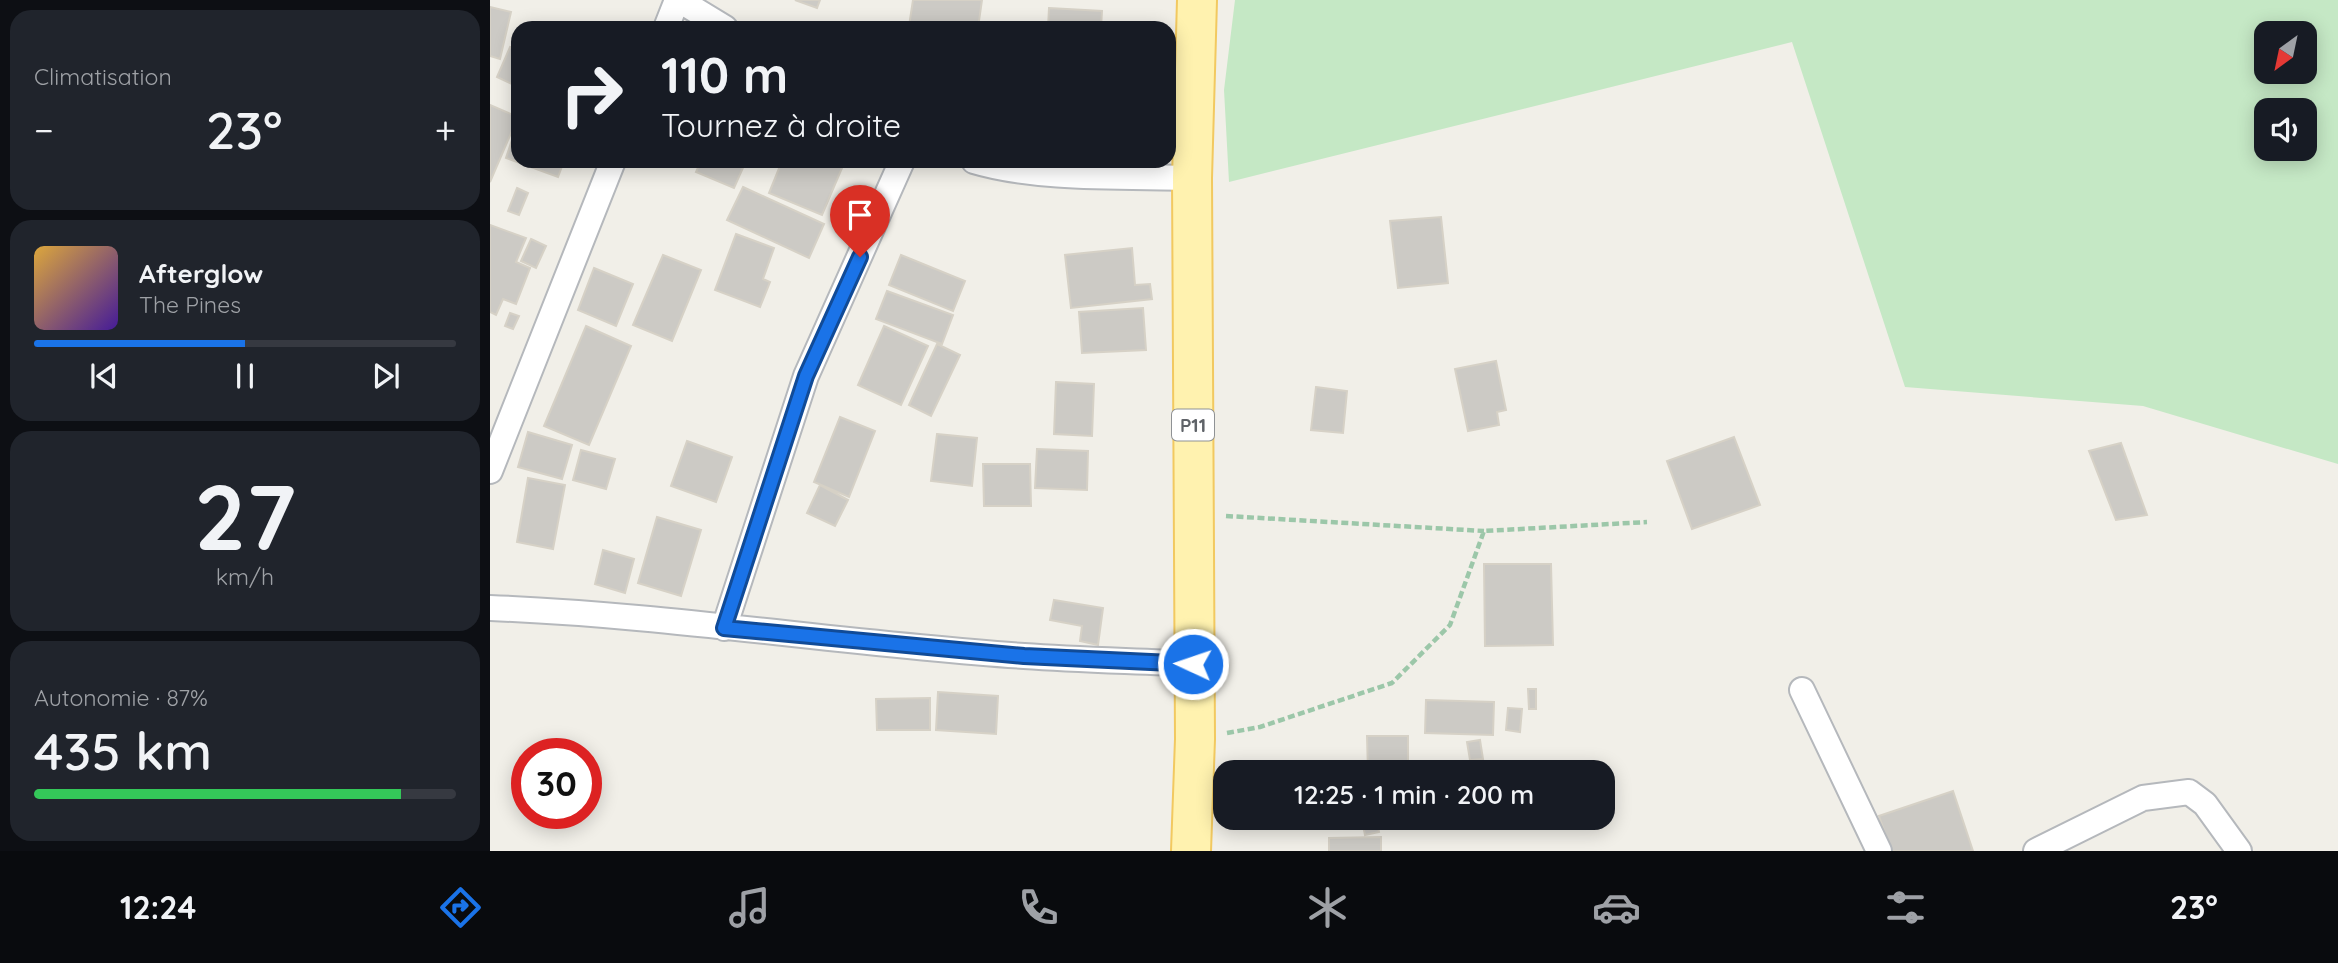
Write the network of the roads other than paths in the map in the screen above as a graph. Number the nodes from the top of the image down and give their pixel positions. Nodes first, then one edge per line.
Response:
1 (678, 0) edge
2 (1197, 0) edge
3 (669, 21) edge
4 (713, 21) edge
5 (610, 168) edge
6 (899, 168) edge
7 (1008, 168) edge
8 (1192, 178) junction
9 (490, 471) edge
10 (490, 608) edge
11 (724, 628) junction
12 (1193, 664) junction
13 (1802, 690) dead end
14 (1191, 851) edge
15 (1879, 851) edge
16 (2036, 851) edge
17 (2239, 851) edge

1 - 3 street
1 - 4 street
2 - 8 main road, P11
5 - 9 street
6 - 11 street
7 - 8 street
8 - 12 main road, P11
10 - 11 street
11 - 12 street
12 - 14 main road, P11
13 - 15 street
16 - 17 street

